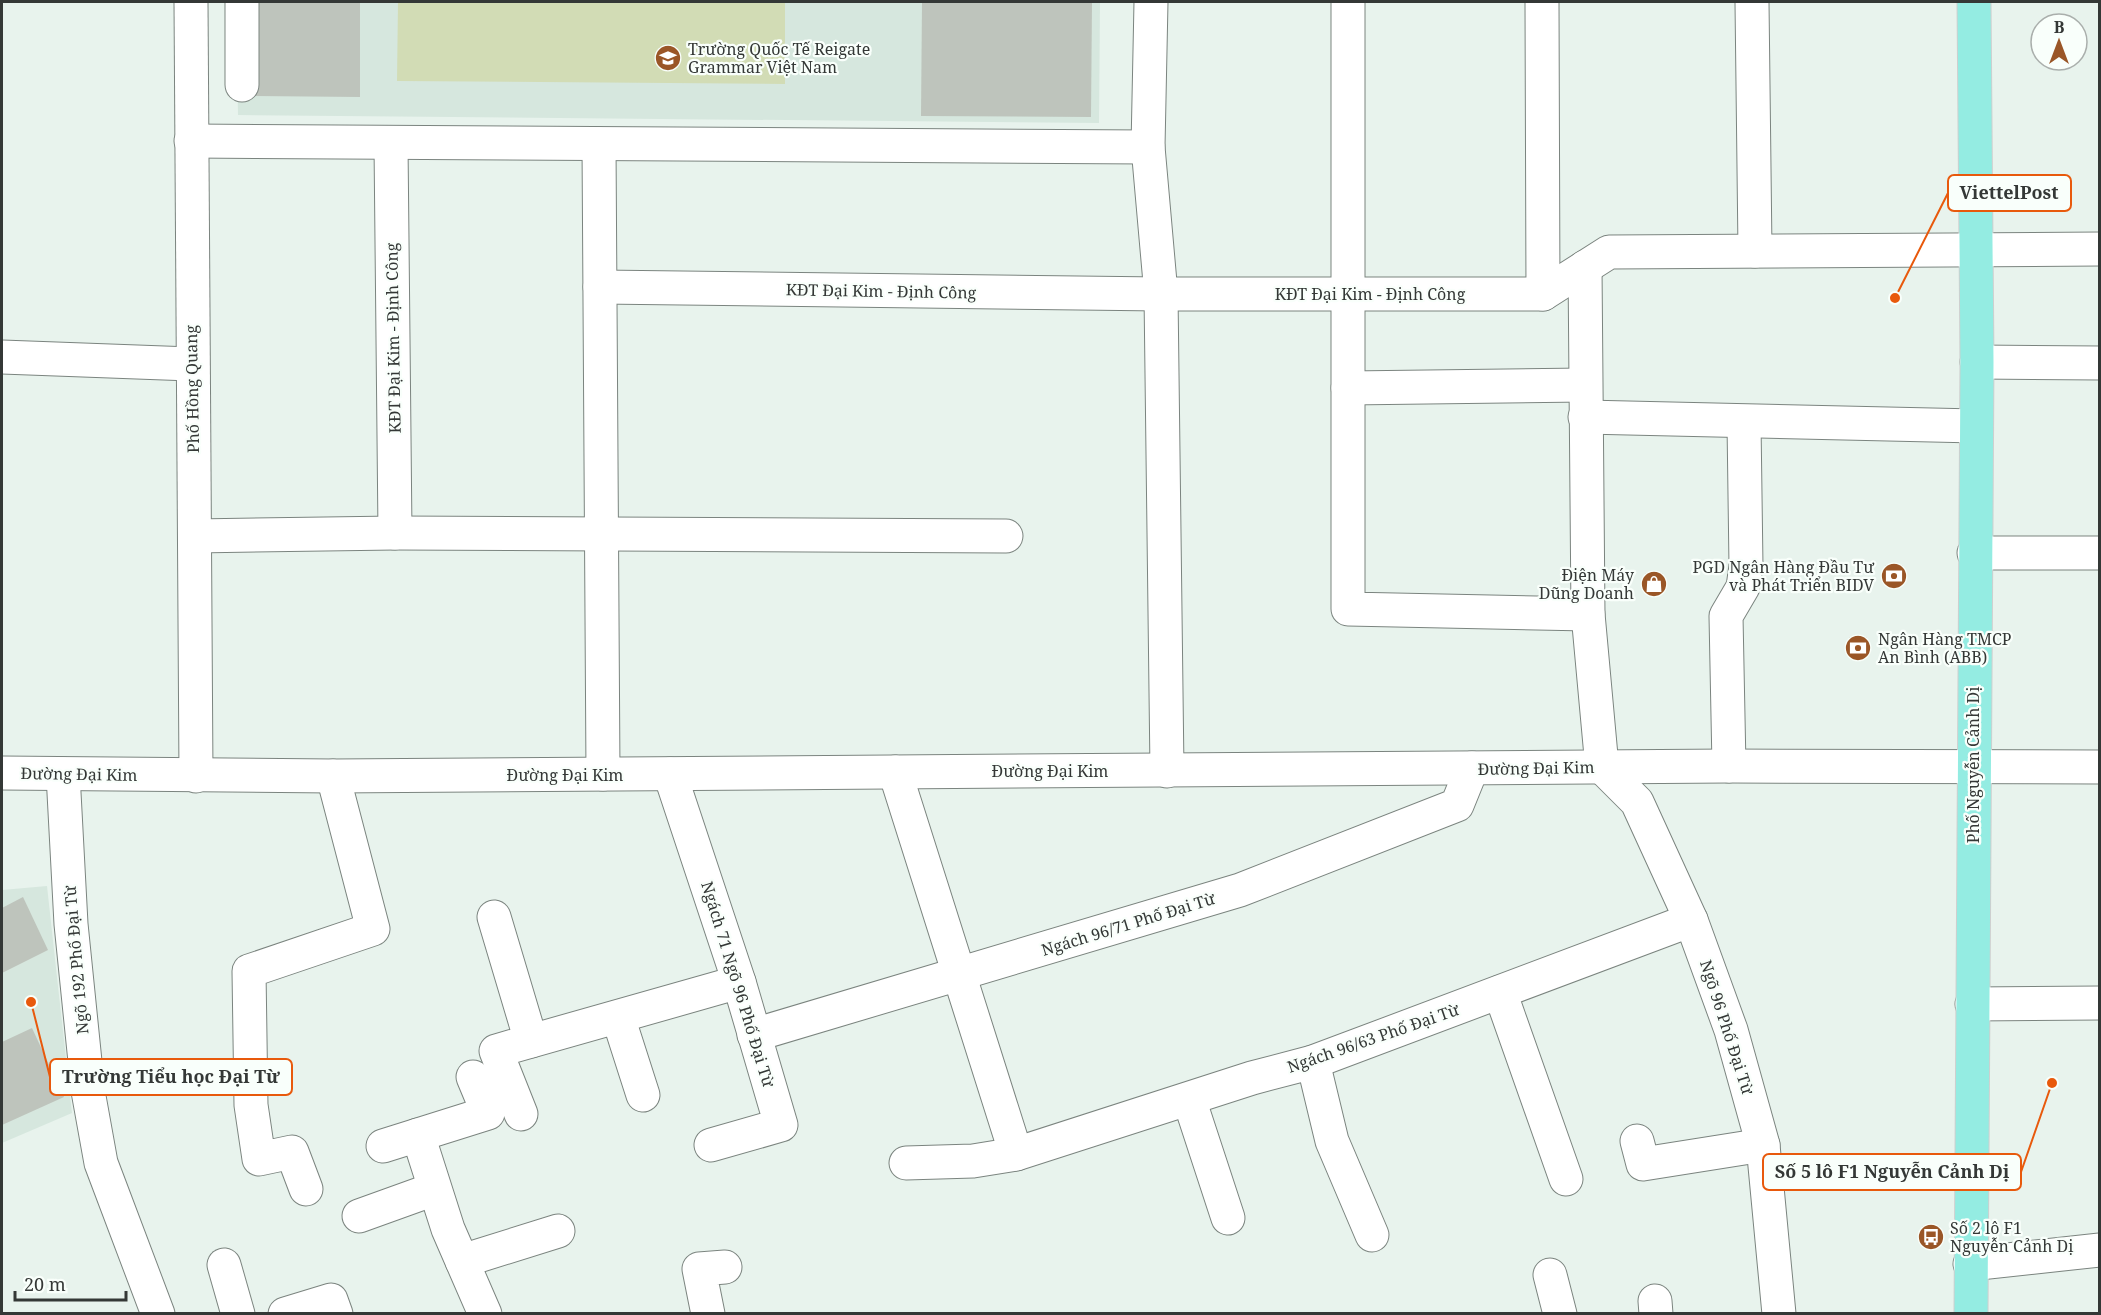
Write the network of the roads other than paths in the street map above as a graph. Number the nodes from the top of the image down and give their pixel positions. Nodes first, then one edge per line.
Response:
1 (191, 2) edge
2 (242, 2) edge
3 (1151, 2) edge
4 (1348, 2) edge
5 (1542, 2) edge
6 (1752, 2) edge
7 (1974, 2) edge
8 (242, 85) dead end
9 (191, 141) junction
10 (391, 144) junction
11 (599, 144) junction
12 (1148, 147) junction
13 (1976, 249) junction
14 (2100, 249) edge
15 (1755, 251) junction
16 (1586, 267) junction
17 (600, 287) junction
18 (1161, 294) junction
19 (1348, 294) junction
20 (1543, 294) junction
21 (2, 357) edge
22 (1977, 362) junction
23 (2100, 363) edge
24 (191, 364) junction
25 (1585, 385) junction
26 (1348, 388) junction
27 (1586, 417) junction
28 (1744, 423) junction
29 (1976, 426) junction
30 (395, 533) junction
31 (602, 534) junction
32 (195, 536) junction
33 (1006, 536) dead end
34 (1974, 553) junction
35 (2100, 553) edge
36 (1588, 614) junction
37 (1729, 766) junction
38 (1602, 767) junction
39 (1973, 767) junction
40 (2100, 767) edge
41 (1472, 768) junction
42 (1167, 771) junction
43 (895, 772) junction
44 (2, 773) edge
45 (63, 774) junction
46 (603, 774) junction
47 (670, 774) junction
48 (196, 776) junction
49 (333, 776) junction
50 (494, 917) dead end
51 (1691, 920) junction
52 (960, 976) junction
53 (739, 982) junction
54 (1500, 992) junction
55 (2100, 1003) edge
56 (1972, 1004) junction
57 (618, 1017) junction
58 (754, 1035) junction
59 (531, 1041) junction
60 (1313, 1062) junction
61 (473, 1077) dead end
62 (643, 1095) dead end
63 (1190, 1099) junction
64 (521, 1114) dead end
65 (418, 1135) junction
66 (1637, 1140) dead end
67 (711, 1145) dead end
68 (1763, 1145) junction
69 (383, 1146) dead end
70 (1016, 1154) junction
71 (906, 1163) dead end
72 (1566, 1179) dead end
73 (434, 1188) junction
74 (306, 1189) dead end
75 (359, 1216) dead end
76 (1228, 1218) dead end
77 (558, 1231) dead end
78 (1372, 1235) dead end
79 (2100, 1250) edge
80 (462, 1260) junction
81 (1970, 1264) junction
82 (224, 1265) dead end
83 (725, 1267) dead end
84 (1550, 1275) dead end
85 (158, 1314) edge
86 (238, 1314) edge
87 (285, 1314) edge
88 (336, 1314) edge
89 (485, 1314) edge
90 (708, 1314) edge
91 (1560, 1314) edge
92 (1779, 1314) edge
93 (1971, 1314) edge

1 - 9 street, Phố Hồng Quang
2 - 8 street
3 - 12 street
4 - 19 street
5 - 20 street
6 - 15 street
7 - 13 main road, Phố Nguyễn Cảnh Dị
9 - 10 street
9 - 24 street, Phố Hồng Quang
10 - 11 street
10 - 30 street, KĐT Đại Kim - Định Công
11 - 12 street
11 - 17 street
12 - 18 street
13 - 14 street
13 - 15 street
13 - 22 main road, Phố Nguyễn Cảnh Dị
15 - 16 street
16 - 20 street
16 - 25 street
17 - 18 street, KĐT Đại Kim - Định Công
17 - 31 street
18 - 19 street, KĐT Đại Kim - Định Công
18 - 42 street
19 - 20 street, KĐT Đại Kim - Định Công
19 - 26 street
21 - 24 street
22 - 23 street
22 - 29 main road, Phố Nguyễn Cảnh Dị
24 - 32 street, Phố Hồng Quang
25 - 26 street
25 - 27 street
26 - 36 street
27 - 28 street
27 - 36 street
28 - 29 street
28 - 37 street
29 - 34 main road, Phố Nguyễn Cảnh Dị
30 - 31 street
30 - 32 street
31 - 33 street
31 - 46 street
32 - 48 street, Phố Hồng Quang
34 - 35 street
34 - 39 main road, Phố Nguyễn Cảnh Dị
36 - 38 street
37 - 38 street, Đường Đại Kim
37 - 39 street, Đường Đại Kim
38 - 41 street, Đường Đại Kim
38 - 51 street, Ngõ 96 Phố Đại Từ
39 - 40 street, Đường Đại Kim
39 - 56 main road, Phố Nguyễn Cảnh Dị
41 - 42 street, Đường Đại Kim
41 - 52 street, Ngách 96/71 Phố Đại Từ
42 - 43 street, Đường Đại Kim
43 - 47 street, Đường Đại Kim
43 - 52 street
44 - 45 street, Đường Đại Kim
45 - 48 street, Đường Đại Kim
45 - 85 street, Ngõ 192 Phố Đại Từ
46 - 47 street, Đường Đại Kim
46 - 49 street, Đường Đại Kim
47 - 53 street, Ngách 71 Ngõ 96 Phố Đại Từ
48 - 49 street, Đường Đại Kim
49 - 74 street
50 - 59 street
51 - 54 street, Ngách 96/63 Phố Đại Từ
51 - 68 street, Ngõ 96 Phố Đại Từ
52 - 58 street, Ngách 96/71 Phố Đại Từ
52 - 70 street
53 - 57 street
53 - 58 street, Ngách 71 Ngõ 96 Phố Đại Từ
54 - 60 street, Ngách 96/63 Phố Đại Từ
54 - 72 street
55 - 56 street
56 - 81 main road, Phố Nguyễn Cảnh Dị
57 - 59 street
57 - 62 street
58 - 67 street, Ngách 71 Ngõ 96 Phố Đại Từ
59 - 64 street
60 - 63 street, Ngách 96/63 Phố Đại Từ
60 - 78 street
61 - 65 street
63 - 70 street, Ngách 96/63 Phố Đại Từ
63 - 76 street
65 - 69 street
65 - 73 street
66 - 68 street
68 - 92 street, Ngõ 96 Phố Đại Từ
70 - 71 street, Ngách 96/63 Phố Đại Từ
73 - 75 street
73 - 80 street
77 - 80 street
79 - 81 street
80 - 89 street
81 - 93 main road, Phố Nguyễn Cảnh Dị
82 - 86 street
83 - 90 street
84 - 91 street
87 - 88 street

